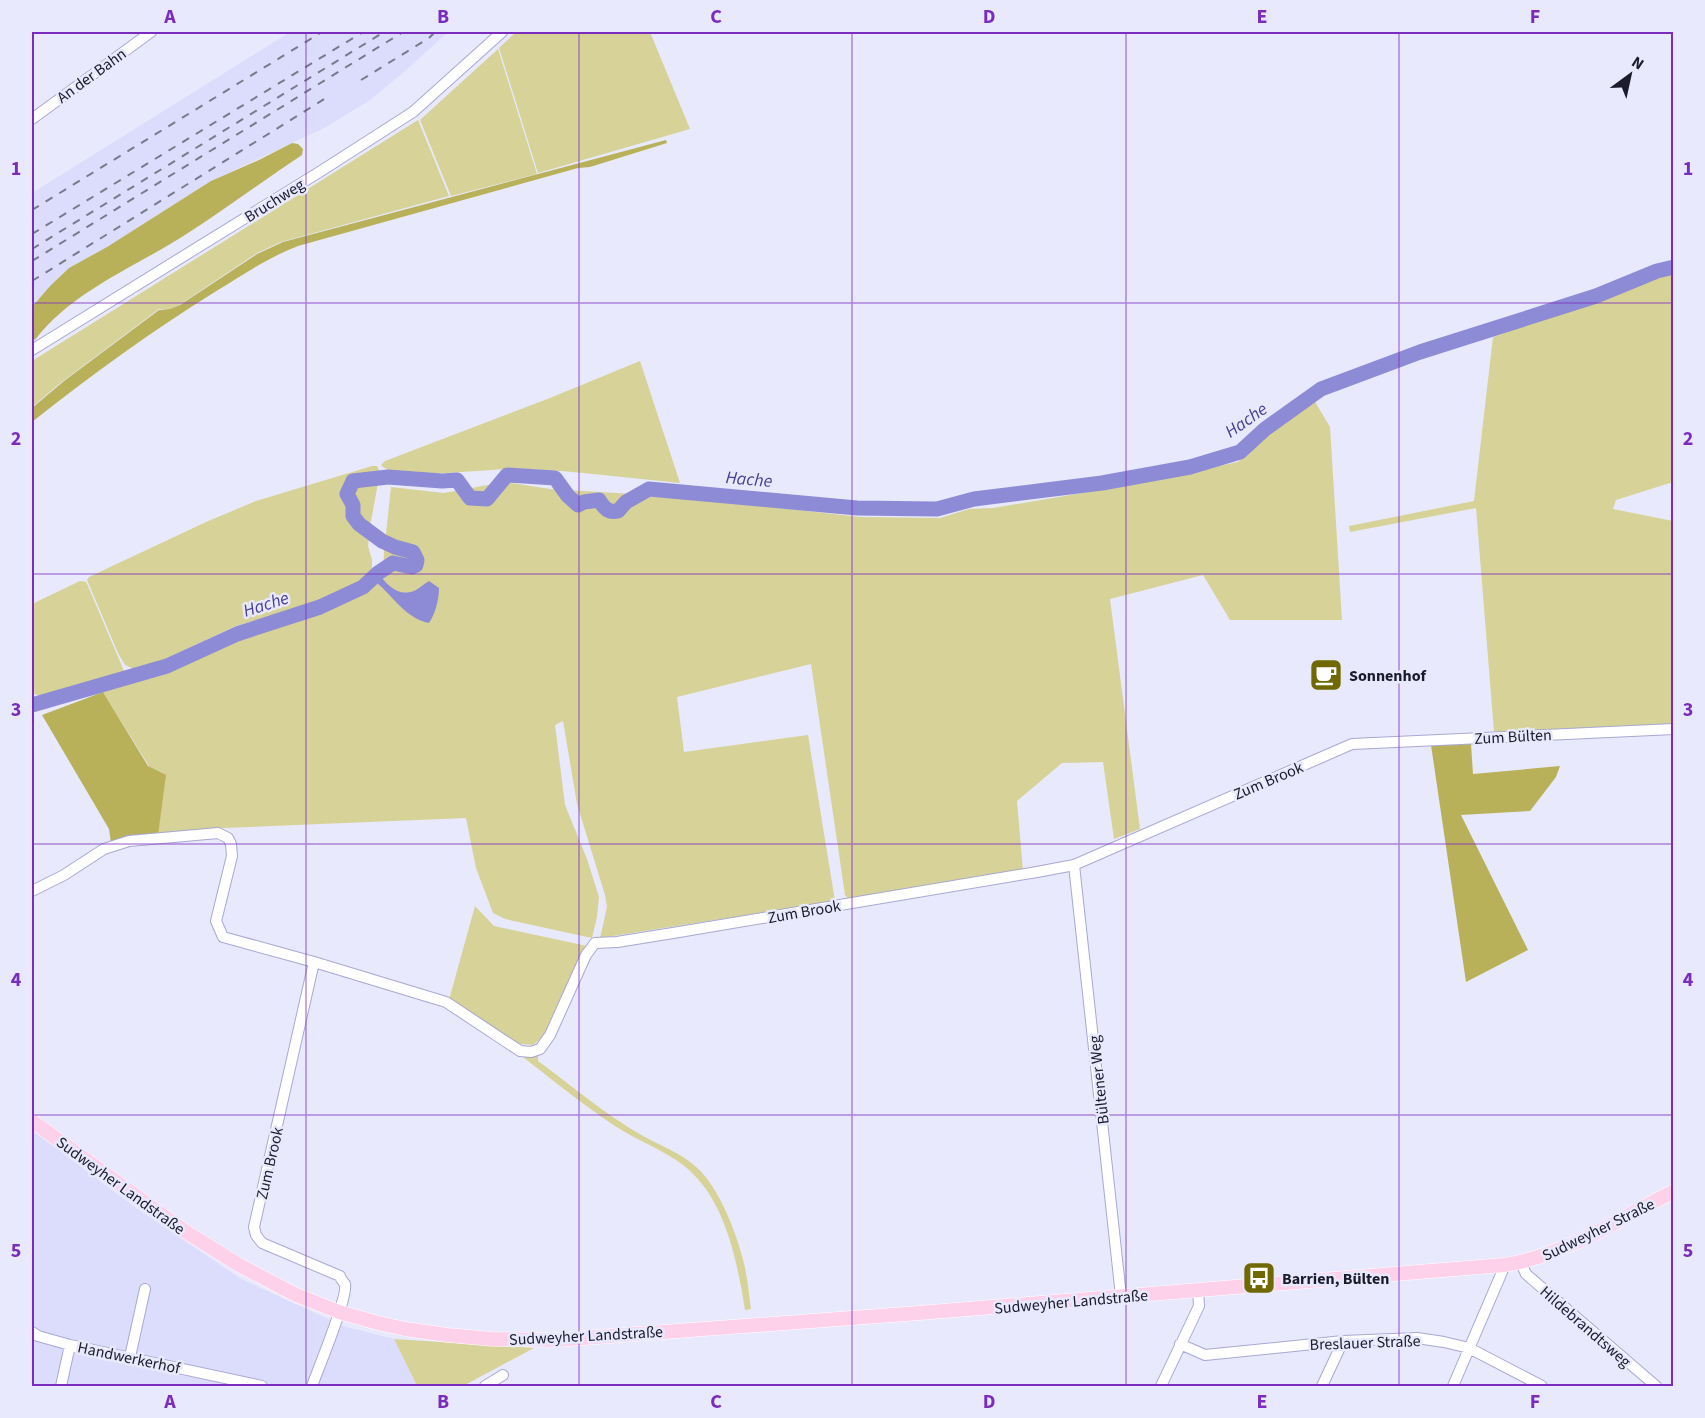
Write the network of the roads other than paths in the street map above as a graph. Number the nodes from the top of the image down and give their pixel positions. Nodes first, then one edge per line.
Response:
1 (150, 32) edge
2 (502, 32) edge
3 (32, 119) edge
4 (32, 350) edge
5 (1674, 729) edge
6 (1352, 744) joint
7 (1074, 865) junction
8 (32, 891) edge
9 (314, 962) junction
10 (32, 1121) edge
11 (1674, 1191) edge
12 (1521, 1263) junction
13 (1504, 1265) junction
14 (145, 1289) dead end
15 (1198, 1291) junction
16 (1121, 1296) junction
17 (339, 1312) junction
18 (32, 1332) edge
19 (1342, 1341) junction
20 (1180, 1344) junction
21 (70, 1345) junction
22 (1469, 1348) junction
23 (130, 1357) junction
24 (503, 1375) dead end
25 (62, 1386) edge
26 (262, 1386) edge
27 (312, 1386) edge
28 (484, 1386) edge
29 (1161, 1386) edge
30 (1322, 1386) edge
31 (1453, 1386) edge
32 (1542, 1386) edge
33 (1656, 1386) edge

1 - 3 street, An der Bahn
2 - 4 street, Bruchweg
5 - 6 street, Zum Bülten
6 - 7 street, Zum Brook
7 - 9 street, Zum Brook
7 - 16 street, Bültener Weg
8 - 9 street, Zum Brook
9 - 17 street, Zum Brook
10 - 17 main road, Sudweyher Landstraße
11 - 12 main road, Sudweyher Straße
12 - 13 main road, Sudweyher Straße
12 - 33 street, Hildebrandtsweg
13 - 15 main road, Sudweyher Straße
13 - 22 street
14 - 23 street
15 - 16 main road, Sudweyher Landstraße
15 - 20 street
16 - 17 main road, Sudweyher Landstraße
17 - 27 street
18 - 21 street, Handwerkerhof
19 - 20 street, Breslauer Straße
19 - 22 street, Breslauer Straße
19 - 30 street
20 - 29 street
21 - 23 street, Handwerkerhof
21 - 25 street
22 - 31 street
22 - 32 street, Breslauer Straße
23 - 26 street, Handwerkerhof
24 - 28 street

